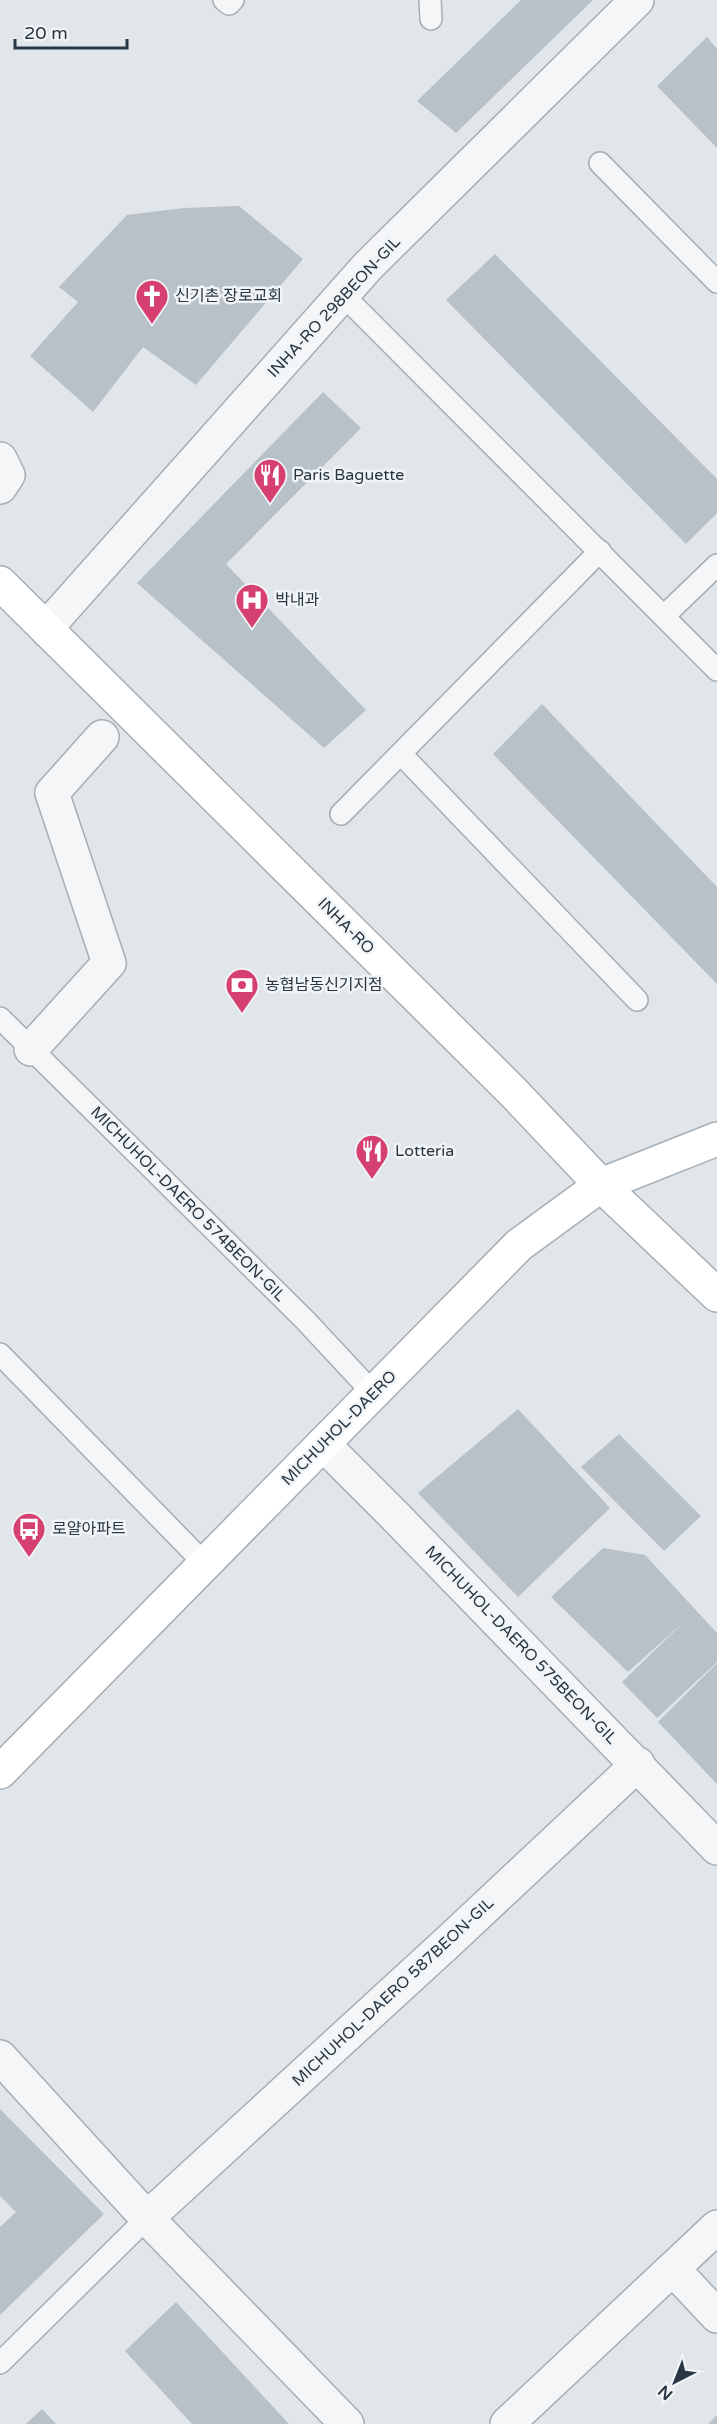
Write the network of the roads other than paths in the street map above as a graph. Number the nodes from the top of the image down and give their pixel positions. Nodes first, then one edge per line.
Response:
1 (225, 0) edge
2 (233, 0) edge
3 (637, 0) edge
4 (600, 163) dead end
5 (717, 282) edge
6 (342, 295) junction
7 (0, 459) edge
8 (0, 487) edge
9 (600, 551) junction
10 (717, 565) edge
11 (0, 583) edge
12 (664, 616) junction
13 (48, 631) junction
14 (717, 670) edge
15 (102, 737) dead end
16 (400, 754) junction
17 (341, 814) dead end
18 (637, 1000) dead end
19 (0, 1018) edge
20 (31, 1049) junction
21 (717, 1139) edge
22 (602, 1185) junction
23 (717, 1295) edge
24 (0, 1354) edge
25 (374, 1393) junction
26 (322, 1444) junction
27 (205, 1564) junction
28 (638, 1764) junction
29 (0, 1772) edge
30 (717, 1848) edge
31 (0, 2057) edge
32 (147, 2218) junction
33 (717, 2227) edge
34 (673, 2269) junction
35 (717, 2316) edge
36 (0, 2363) edge
37 (347, 2424) edge
38 (507, 2424) edge

1 - 2 lane
3 - 6 street, INHA-RO 298BEON-GIL
4 - 5 lane
6 - 9 lane
6 - 13 street, INHA-RO 298BEON-GIL
7 - 8 street
9 - 12 lane
9 - 16 lane
10 - 12 lane
11 - 13 main road, INHA-RO
12 - 14 lane
13 - 22 main road, INHA-RO
15 - 20 street
16 - 17 lane
16 - 18 lane
19 - 20 lane, MICHUHOL-DAERO 574BEON-GIL
20 - 25 lane, MICHUHOL-DAERO 574BEON-GIL
21 - 22 main road, MICHUHOL-DAERO
22 - 23 main road, INHA-RO
22 - 25 main road, MICHUHOL-DAERO
24 - 27 lane
25 - 26 main road, MICHUHOL-DAERO
26 - 27 main road, MICHUHOL-DAERO
26 - 28 street, MICHUHOL-DAERO 575BEON-GIL
27 - 29 main road, MICHUHOL-DAERO
28 - 30 street, MICHUHOL-DAERO 575BEON-GIL
28 - 32 street, MICHUHOL-DAERO 587BEON-GIL
31 - 32 street
32 - 36 lane
32 - 37 street
33 - 34 street
34 - 35 street
34 - 38 street

